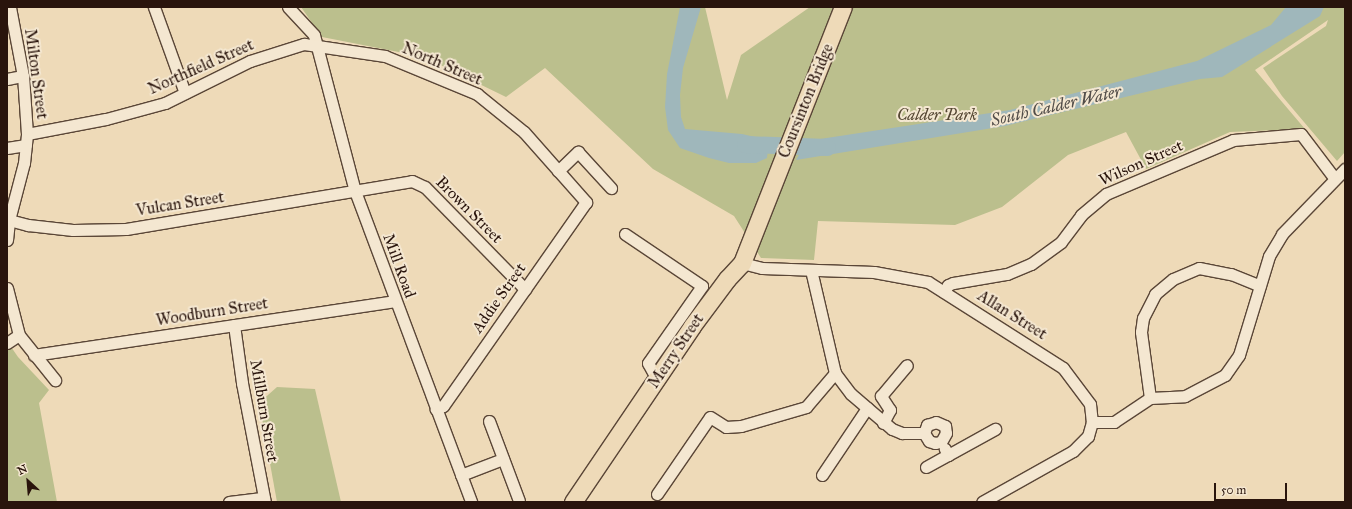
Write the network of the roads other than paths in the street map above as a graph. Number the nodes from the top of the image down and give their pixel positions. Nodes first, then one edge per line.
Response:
1 (10, 7) edge
2 (154, 7) edge
3 (288, 7) edge
4 (843, 7) edge
5 (315, 40) junction
6 (23, 76) junction
7 (7, 79) edge
8 (185, 93) junction
9 (27, 139) junction
10 (7, 148) edge
11 (1345, 169) edge
12 (558, 171) junction
13 (1335, 179) junction
14 (611, 188) dead end
15 (355, 191) junction
16 (769, 195) joint
17 (586, 202) joint
18 (9, 220) junction
19 (625, 234) dead end
20 (7, 240) edge
21 (742, 263) junction
22 (811, 270) junction
23 (1260, 286) junction
24 (7, 288) edge
25 (525, 289) junction
26 (944, 292) junction
27 (395, 301) junction
28 (234, 325) junction
29 (19, 335) junction
30 (7, 343) edge
31 (34, 355) junction
32 (907, 365) dead end
33 (836, 373) junction
34 (657, 379) junction
35 (55, 380) dead end
36 (1150, 398) junction
37 (867, 408) junction
38 (436, 409) junction
39 (489, 421) dead end
40 (1092, 422) junction
41 (883, 423) junction
42 (995, 429) dead end
43 (924, 433) junction
44 (941, 442) junction
45 (948, 455) junction
46 (503, 459) junction
47 (926, 467) dead end
48 (461, 475) junction
49 (822, 475) dead end
50 (658, 494) dead end
51 (264, 500) edge
52 (519, 501) dead end
53 (229, 502) edge
54 (472, 502) edge
55 (573, 502) edge
56 (982, 502) edge

1 - 6 street, Milton Street
2 - 8 street
3 - 5 street
4 - 16 main road, Coursinton Bridge
5 - 8 street, Northfield Street
5 - 12 street, North Street
5 - 15 street, Mill Road
6 - 7 street
6 - 9 street, Milton Street
8 - 9 street, Northfield Street
9 - 10 street, Northfield Street
9 - 18 street, Milton Street
11 - 13 street
12 - 14 street
12 - 17 street, North Street
13 - 23 street
13 - 26 street, Wilson Street
15 - 18 street, Vulcan Street
15 - 25 street, Brown Street
15 - 27 street, Mill Road
16 - 21 main road, Merry Street
17 - 25 street, Addie Street
18 - 20 street, Milton Street
19 - 34 street
21 - 22 street, Allan Street
21 - 34 main road, Merry Street
22 - 26 street, Allan Street
22 - 33 street
23 - 36 street
23 - 36 street
24 - 29 street
25 - 38 street, Addie Street
26 - 40 street, Allan Street
27 - 28 street, Woodburn Street
27 - 38 street, Mill Road
28 - 31 street, Woodburn Street
28 - 51 street, Millburn Street
29 - 30 street
29 - 31 street
31 - 35 street
32 - 41 street
33 - 37 street
33 - 50 street
34 - 55 main road, Merry Street
36 - 40 street
37 - 41 street
37 - 49 street
38 - 48 street, Mill Road
39 - 46 street
40 - 56 street
41 - 43 street
42 - 45 street
43 - 44 street
43 - 44 street
44 - 45 street
45 - 47 street
46 - 48 street
46 - 52 street
48 - 54 street, Mill Road
51 - 53 street

